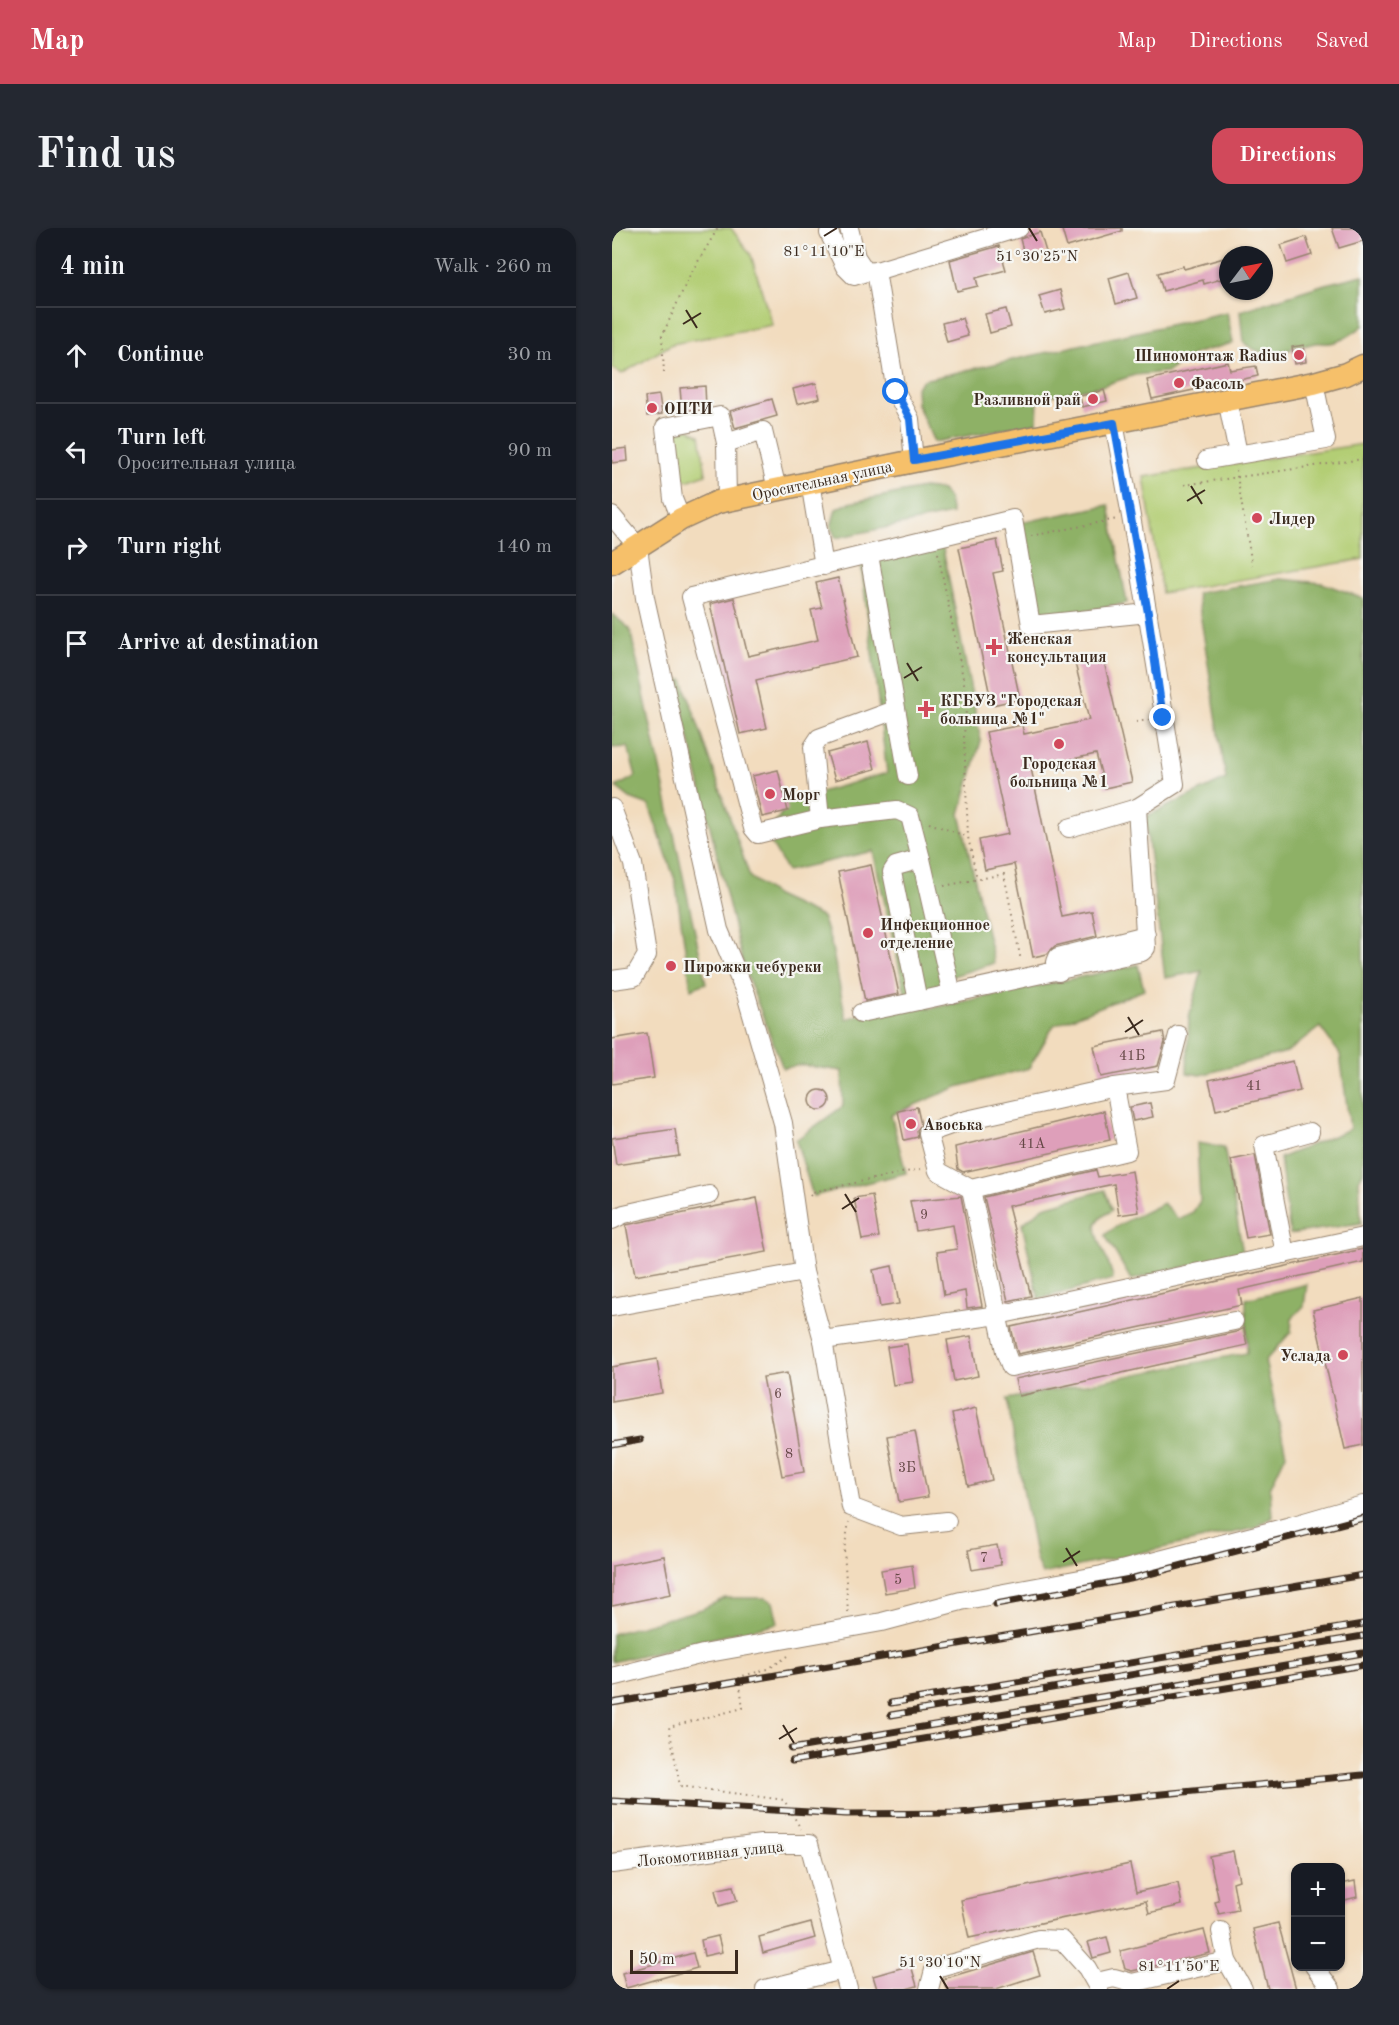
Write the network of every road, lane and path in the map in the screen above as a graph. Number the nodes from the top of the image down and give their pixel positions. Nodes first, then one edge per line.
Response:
1 (718, 228) edge
2 (849, 228) edge
3 (1019, 228) edge
4 (829, 234) dead end
5 (871, 272) junction
6 (1363, 366) edge
7 (664, 373) dead end
8 (1314, 383) junction
9 (1227, 399) junction
10 (1114, 423) junction
11 (726, 443) junction
12 (1235, 455) junction
13 (1363, 459) edge
14 (914, 460) junction
15 (1207, 460) dead end
16 (1238, 479) junction
17 (810, 482) junction
18 (1184, 485) dead end
19 (777, 489) junction
20 (727, 500) junction
21 (612, 516) edge
22 (1132, 516) junction
23 (681, 519) junction
24 (935, 538) junction
25 (1017, 539) junction
26 (638, 547) junction
27 (868, 555) junction
28 (612, 563) edge
29 (1252, 565) dead end
30 (824, 566) junction
31 (1148, 613) junction
32 (895, 710) junction
33 (908, 776) dead end
34 (612, 808) edge
35 (1137, 808) junction
36 (910, 816) junction
37 (820, 819) junction
38 (1069, 828) dead end
39 (968, 837) junction
40 (921, 859) junction
41 (977, 879) junction
42 (928, 889) junction
43 (1025, 979) junction
44 (612, 980) edge
45 (952, 994) junction
46 (918, 1001) junction
47 (861, 1012) dead end
48 (1178, 1035) dead end
49 (1115, 1087) junction
50 (1310, 1132) dead end
51 (937, 1166) junction
52 (970, 1189) junction
53 (710, 1195) dead end
54 (807, 1204) dead end
55 (612, 1220) edge
56 (1363, 1237) edge
57 (1285, 1254) junction
58 (804, 1272) junction
59 (612, 1307) edge
60 (998, 1315) junction
61 (1234, 1321) dead end
62 (823, 1340) junction
63 (1363, 1505) edge
64 (851, 1507) junction
65 (946, 1521) dead end
66 (845, 1627) junction
67 (795, 1651) dead end
68 (612, 1677) edge
69 (809, 1844) junction
70 (612, 1864) edge
71 (1221, 1931) dead end
72 (1227, 1961) junction
73 (843, 1970) junction
74 (1318, 1971) edge
75 (1098, 1985) edge
76 (765, 1989) edge
77 (848, 1989) edge
78 (929, 1989) edge
79 (1243, 1989) edge
80 (1331, 1989) edge

1 - 7 path
2 - 5 street
3 - 5 street
4 - 5 street
5 - 14 street
6 - 8 main road, Оросительная улица
8 - 9 main road, Оросительная улица
8 - 12 street
9 - 10 main road, Оросительная улица
9 - 12 street
10 - 14 main road, Оросительная улица
10 - 22 street
11 - 19 street
11 - 20 street
11 - 23 street
12 - 15 street
12 - 16 path
13 - 16 path
14 - 17 main road, Оросительная улица
16 - 18 path
16 - 29 path
17 - 19 main road, Оросительная улица
17 - 30 street
19 - 20 main road, Оросительная улица
20 - 23 main road, Оросительная улица
21 - 26 street
22 - 25 path
22 - 31 street
23 - 26 main road, Оросительная улица
24 - 25 street
24 - 27 street
24 - 39 path
25 - 31 street
26 - 28 main road, Оросительная улица
26 - 58 street
27 - 30 street
27 - 32 street
30 - 37 street
31 - 35 street
32 - 33 street
32 - 37 street
34 - 44 street
35 - 38 street
35 - 43 street
36 - 37 street
36 - 39 path
36 - 40 street
39 - 41 path
40 - 42 street
40 - 46 street
41 - 42 path
41 - 43 path
42 - 45 street
43 - 45 street
45 - 46 street
46 - 47 street
48 - 49 street
49 - 51 street
49 - 52 street
50 - 57 street
51 - 52 street
51 - 54 path
52 - 60 street
53 - 55 street
56 - 57 street
57 - 60 street
58 - 59 street
58 - 62 street
60 - 61 street
60 - 62 street
62 - 64 street
63 - 66 street
64 - 65 street
64 - 66 path
66 - 68 street
67 - 69 path
69 - 70 street, Локомотивная улица
69 - 73 street
71 - 72 street
72 - 75 street
72 - 79 street
73 - 76 street
73 - 77 street
74 - 80 street
75 - 78 street

